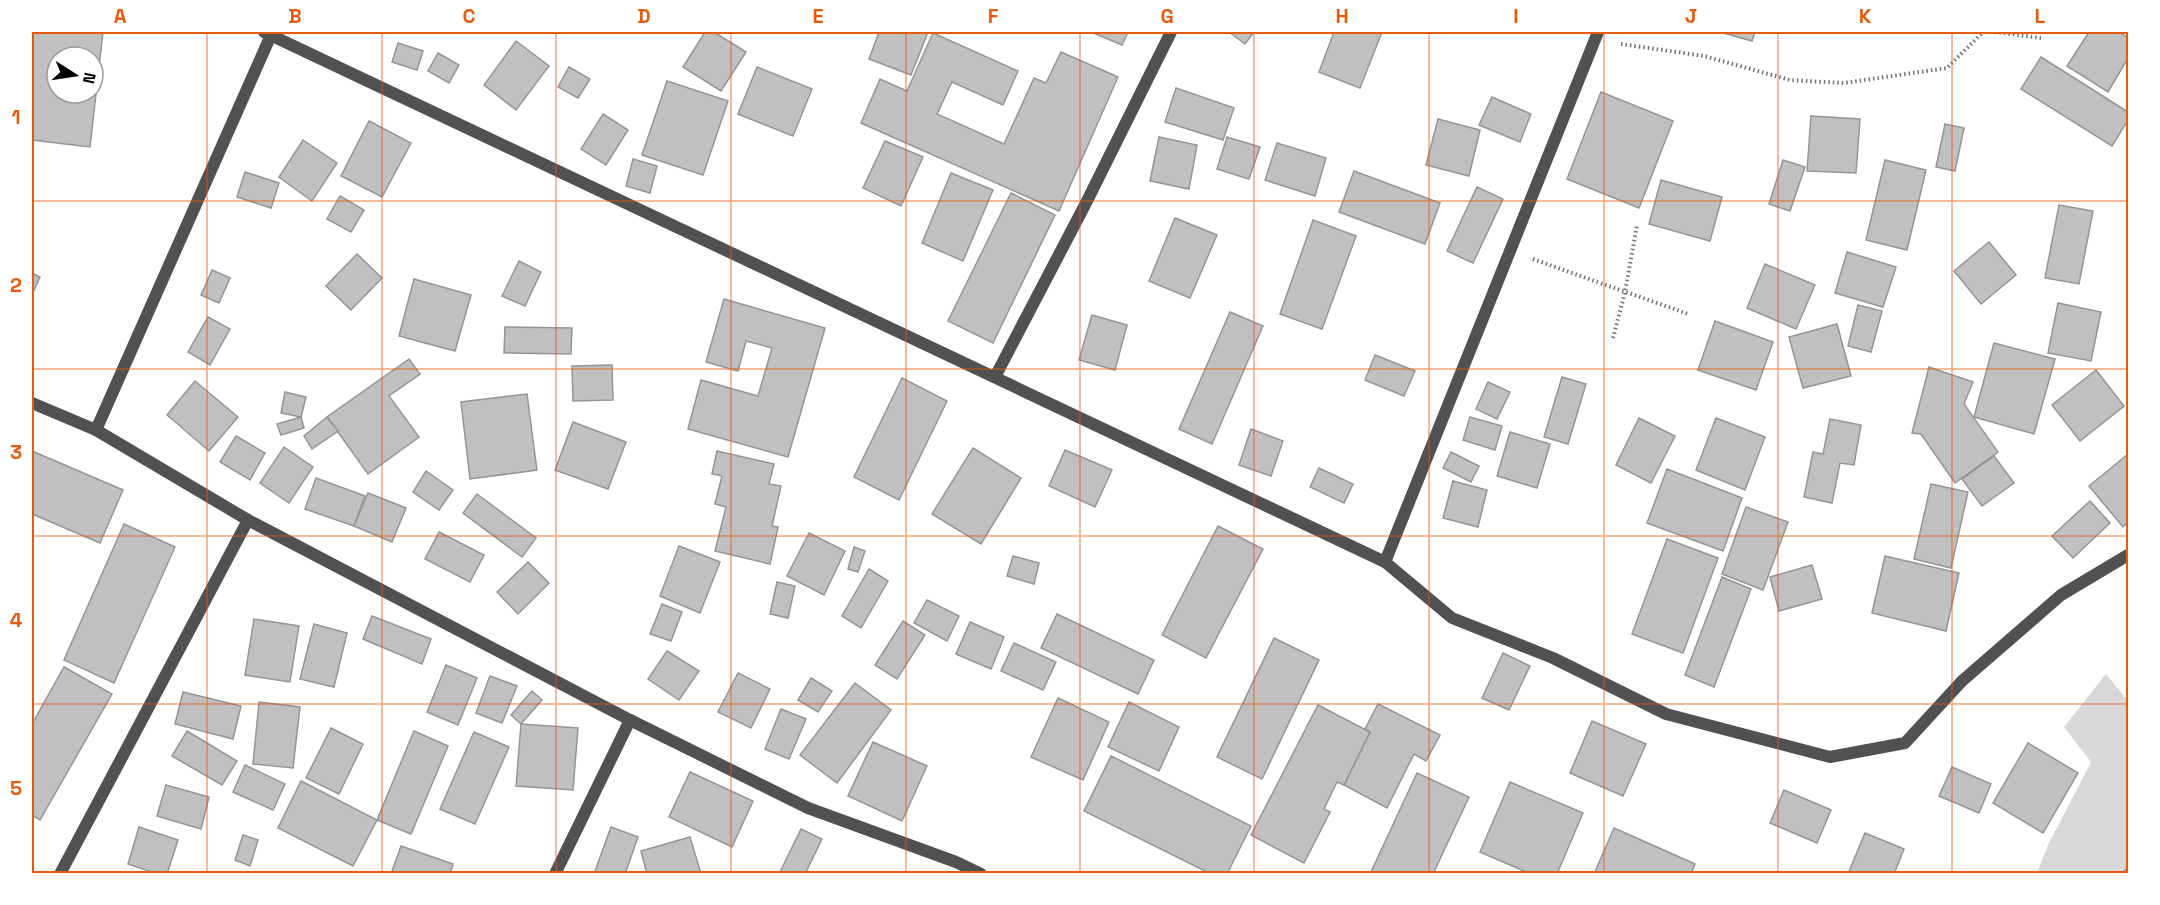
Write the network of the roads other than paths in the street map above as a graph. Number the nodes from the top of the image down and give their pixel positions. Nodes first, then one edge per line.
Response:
1 (1171, 32) edge
2 (268, 33) edge
3 (1596, 36) edge
4 (994, 377) junction
5 (32, 403) edge
6 (96, 430) junction
7 (248, 520) junction
8 (2128, 555) edge
9 (1385, 562) junction
10 (630, 720) junction
11 (60, 873) edge
12 (555, 873) edge
13 (981, 873) edge

1 - 4 street
2 - 4 street
2 - 6 street
3 - 9 street
4 - 9 street
5 - 6 street
6 - 7 street
7 - 10 street
7 - 11 street
8 - 9 street
10 - 12 street
10 - 13 street

